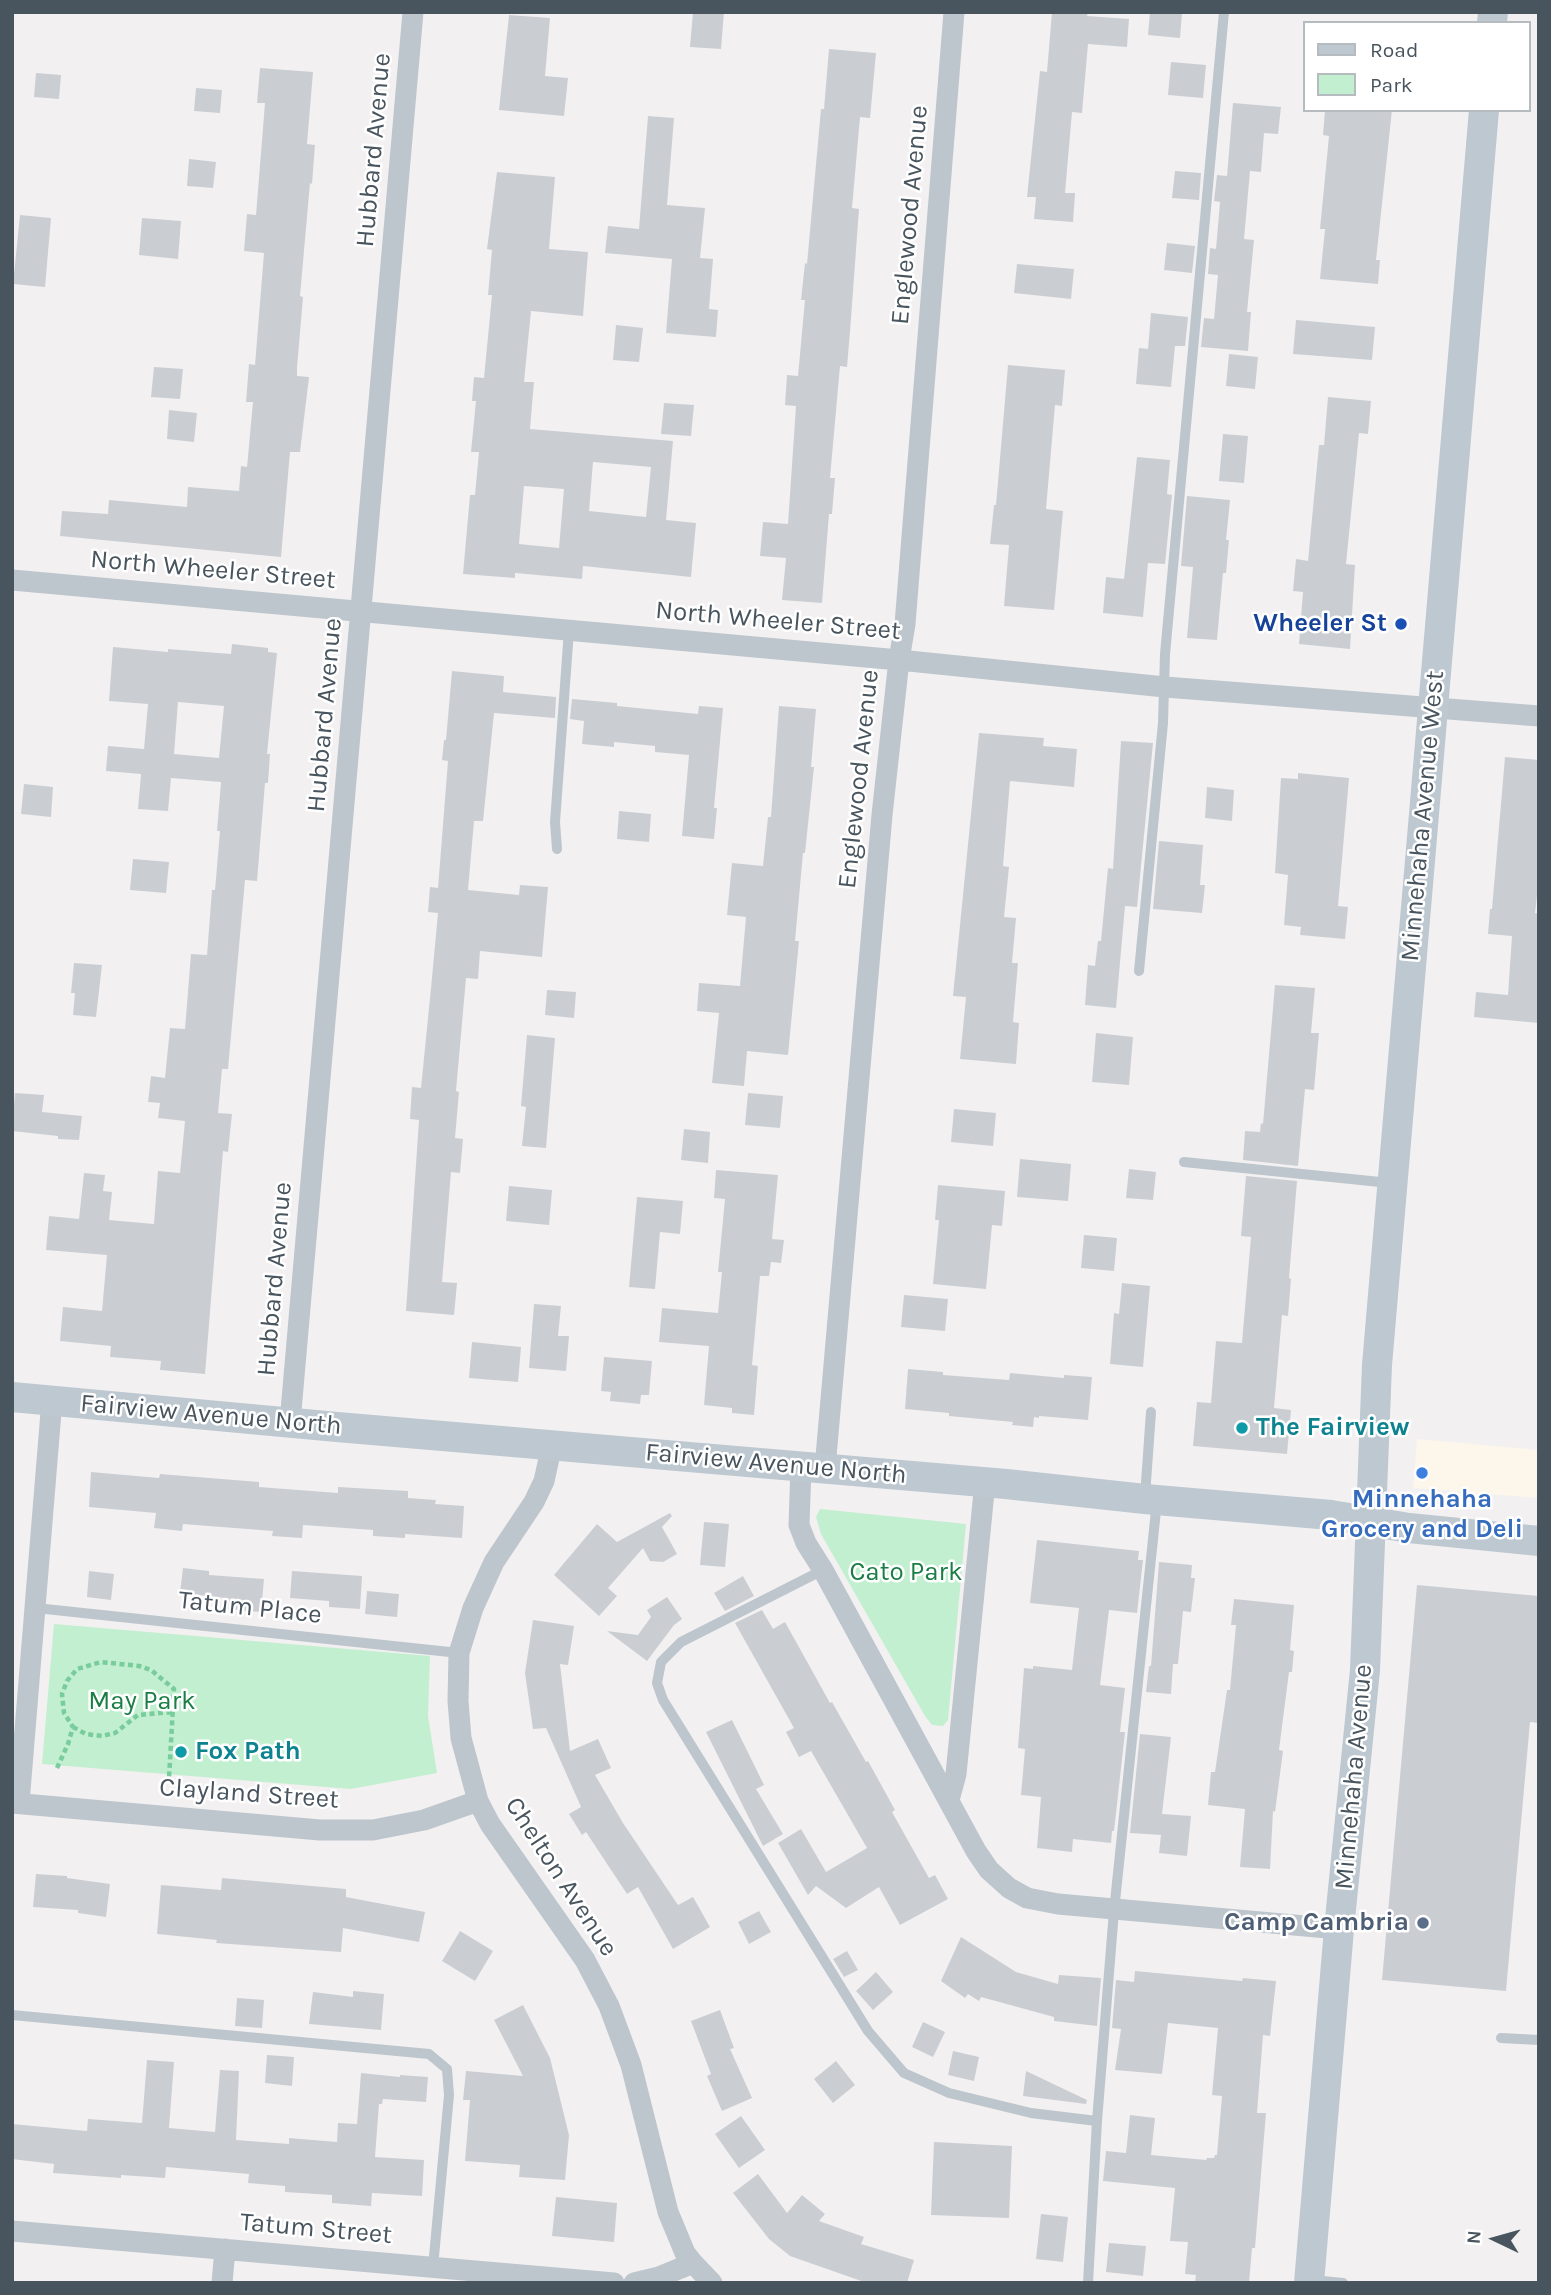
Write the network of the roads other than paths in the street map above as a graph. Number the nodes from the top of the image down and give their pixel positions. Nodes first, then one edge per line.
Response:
1 (413, 12) edge
2 (954, 12) edge
3 (1224, 12) edge
4 (1484, 112) edge
5 (12, 580) edge
6 (362, 611) junction
7 (569, 630) junction
8 (899, 660) junction
9 (1165, 687) junction
10 (1432, 708) junction
11 (1539, 716) edge
12 (558, 849) dead end
13 (1139, 971) dead end
14 (1184, 1162) dead end
15 (1393, 1183) junction
16 (12, 1396) edge
17 (52, 1400) junction
18 (1151, 1412) dead end
19 (290, 1422) junction
20 (552, 1445) junction
21 (813, 1467) junction
22 (985, 1482) junction
23 (1151, 1499) junction
24 (1370, 1522) junction
25 (1539, 1541) edge
26 (823, 1570) junction
27 (36, 1608) junction
28 (459, 1653) junction
29 (948, 1800) junction
30 (478, 1801) junction
31 (16, 1803) edge
32 (1114, 1910) junction
33 (1339, 1929) junction
34 (12, 2015) edge
35 (1500, 2038) dead end
36 (1539, 2040) edge
37 (1097, 2121) junction
38 (12, 2231) edge
39 (225, 2249) junction
40 (693, 2263) junction
41 (433, 2267) junction
42 (1309, 2281) edge
43 (222, 2283) edge
44 (614, 2283) edge
45 (634, 2283) edge
46 (712, 2283) edge
47 (1088, 2283) edge
48 (1343, 2283) edge

1 - 6 street, Hubbard Avenue
2 - 8 street, Englewood Avenue
3 - 9 lane
4 - 10 street, Minnehaha Avenue West
5 - 6 street, North Wheeler Street
6 - 7 street, North Wheeler Street
6 - 19 street, Hubbard Avenue
7 - 8 street, North Wheeler Street
7 - 12 lane
8 - 9 street, North Wheeler Street
8 - 21 street, Englewood Avenue
9 - 10 street, North Wheeler Street
9 - 13 lane
10 - 11 street, North Wheeler Street
10 - 15 street, Minnehaha Avenue West
14 - 15 lane
15 - 24 street, Minnehaha Avenue West
16 - 17 street, Fairview Avenue North
17 - 19 street, Fairview Avenue North
17 - 27 street
18 - 23 lane
19 - 20 street, Fairview Avenue North
20 - 21 street, Fairview Avenue North
20 - 28 street, Chelton Avenue
21 - 22 street, Fairview Avenue North
21 - 26 street, Englewood Avenue
22 - 23 street, Fairview Avenue North
22 - 29 street
23 - 24 street, Fairview Avenue North
23 - 32 lane
24 - 25 street, Fairview Avenue North
24 - 33 street, Minnehaha Avenue
26 - 29 street, Englewood Avenue
26 - 37 lane
27 - 28 lane, Tatum Place
27 - 31 street
28 - 30 street, Chelton Avenue
29 - 32 street, Englewood Avenue
30 - 31 street, Clayland Street
30 - 40 street, Chelton Avenue
32 - 33 street, Englewood Avenue
32 - 37 lane
33 - 42 street, Minnehaha Avenue
34 - 41 lane
35 - 36 lane
37 - 47 lane
38 - 39 street, Tatum Street
39 - 41 street, Tatum Street
39 - 43 street
40 - 45 street
40 - 46 street
41 - 44 street, Tatum Street
42 - 48 lane

